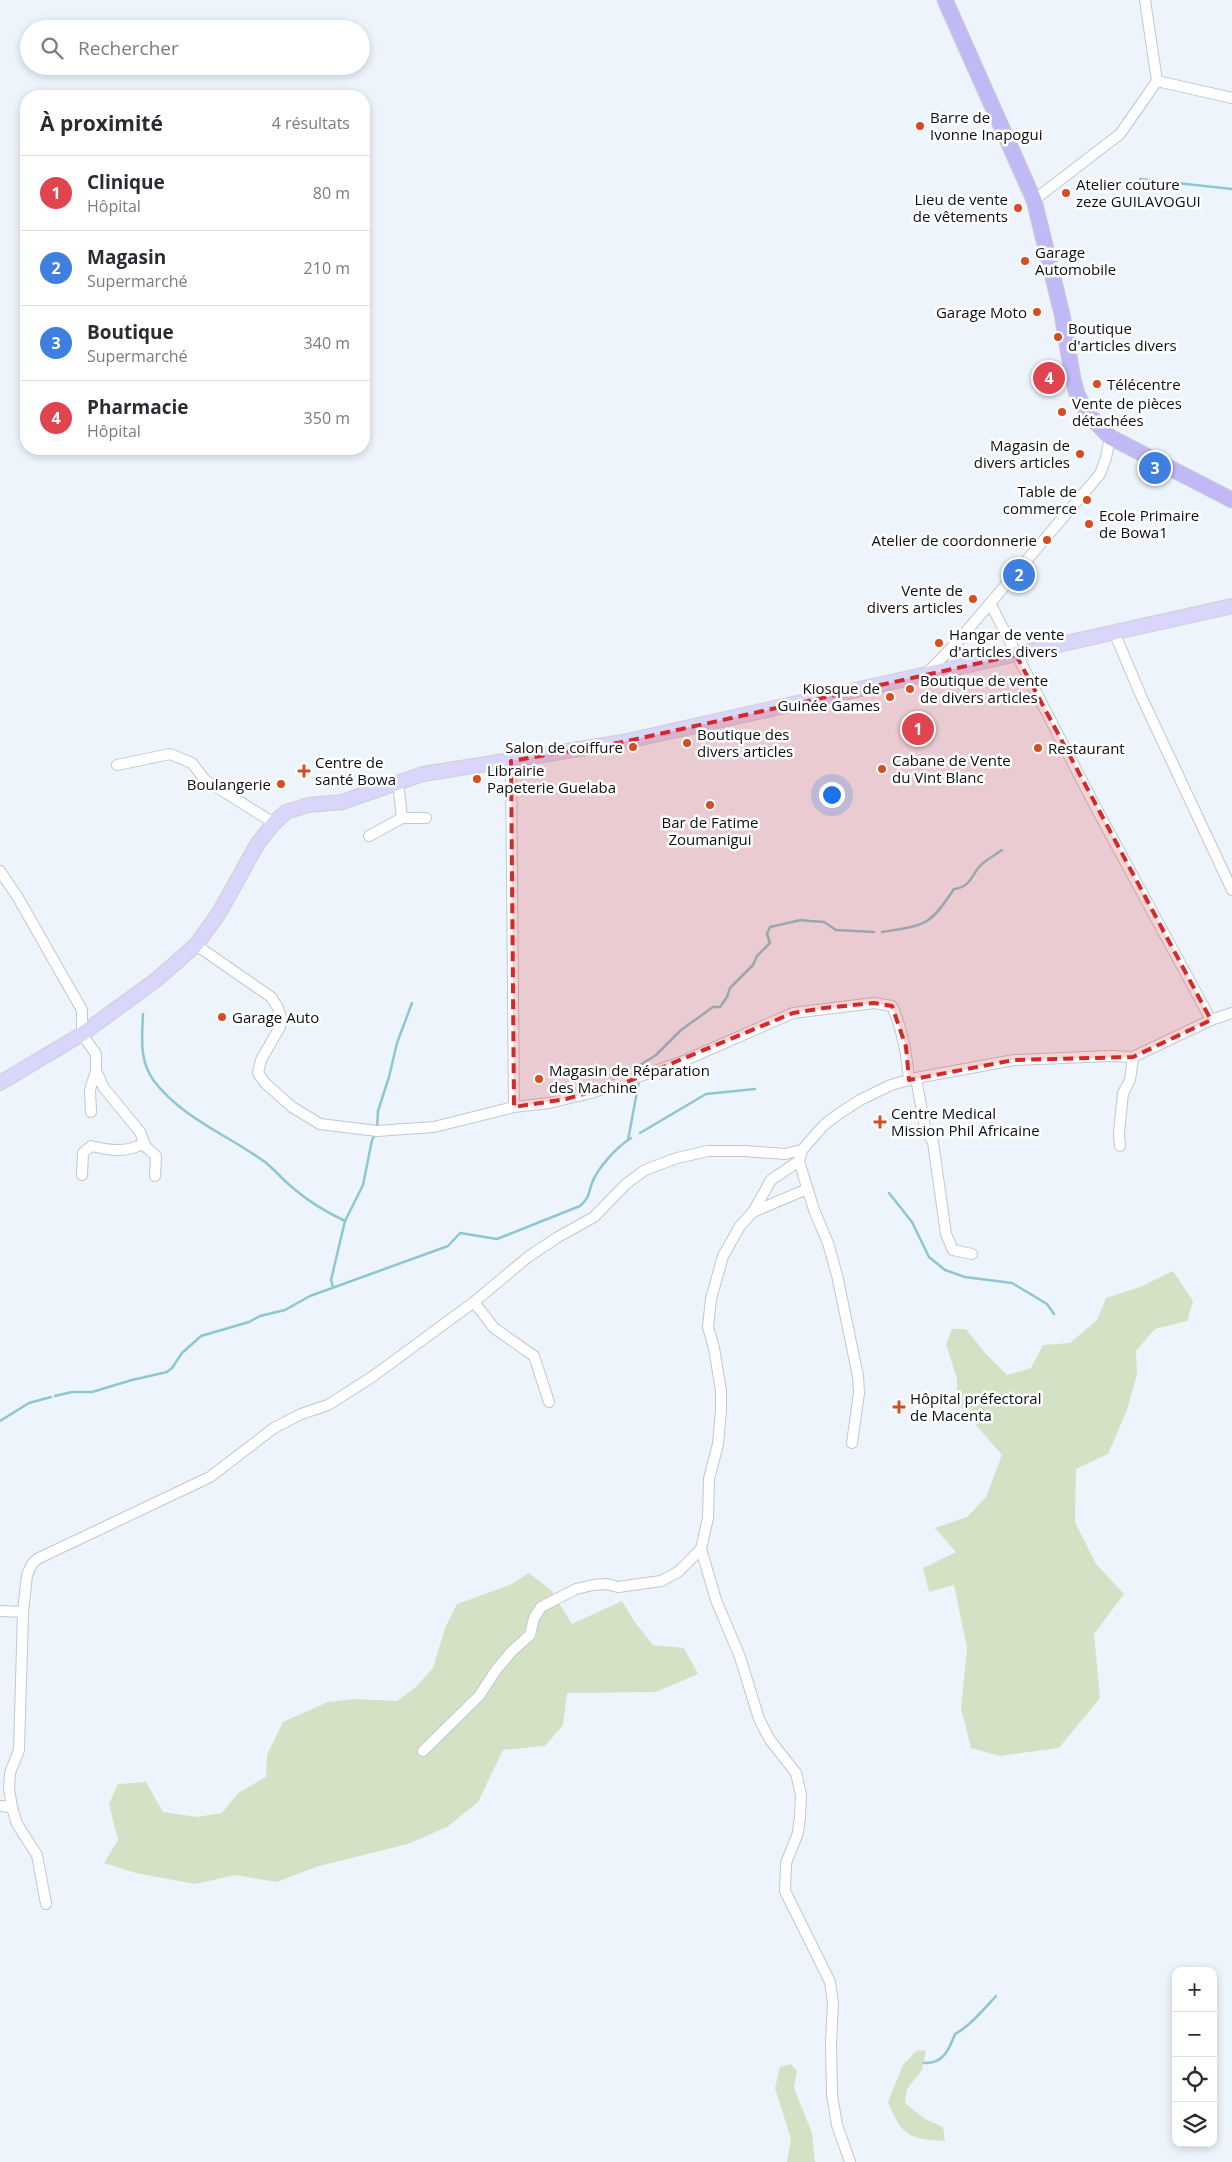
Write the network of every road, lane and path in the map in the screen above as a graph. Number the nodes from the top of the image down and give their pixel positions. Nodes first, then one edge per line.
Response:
1 (945, 0) edge
2 (1145, 0) edge
3 (1157, 81) junction
4 (1232, 98) edge
5 (1034, 200) junction
6 (1110, 437) junction
7 (1232, 500) edge
8 (990, 603) junction
9 (1232, 606) edge
10 (1114, 632) junction
11 (1016, 655) junction
12 (928, 672) junction
13 (511, 761) junction
14 (116, 765) dead end
15 (398, 782) junction
16 (402, 818) junction
17 (426, 818) dead end
18 (274, 823) junction
19 (369, 836) dead end
20 (0, 871) edge
21 (1232, 890) edge
22 (196, 945) junction
23 (1232, 1013) edge
24 (1211, 1020) junction
25 (82, 1034) junction
26 (1133, 1057) junction
27 (96, 1071) junction
28 (913, 1079) junction
29 (0, 1083) edge
30 (514, 1107) junction
31 (91, 1112) dead end
32 (144, 1142) junction
33 (1120, 1146) dead end
34 (802, 1150) junction
35 (799, 1161) junction
36 (82, 1175) dead end
37 (155, 1176) dead end
38 (807, 1189) junction
39 (753, 1212) junction
40 (972, 1254) dead end
41 (474, 1302) junction
42 (549, 1402) dead end
43 (852, 1443) dead end
44 (701, 1549) junction
45 (0, 1611) edge
46 (23, 1612) junction
47 (423, 1751) dead end
48 (0, 1806) edge
49 (12, 1807) junction
50 (46, 1904) dead end
51 (850, 2162) edge

1 - 5 highway
2 - 3 street
3 - 4 street
3 - 5 street
5 - 6 highway
6 - 7 highway
6 - 8 street
8 - 11 street
8 - 12 street
9 - 10 main road
10 - 11 main road
10 - 21 street
11 - 12 main road
11 - 24 street
12 - 13 main road
13 - 15 main road
13 - 30 street
14 - 18 street
15 - 16 street
15 - 18 main road
16 - 17 street
16 - 19 street
18 - 22 main road
20 - 25 street
22 - 25 main road
22 - 30 street
23 - 24 street
24 - 26 street
25 - 27 street
25 - 29 main road
26 - 28 street
26 - 33 street
27 - 31 street
27 - 32 street
28 - 30 street
28 - 34 street
28 - 40 street
32 - 36 street
32 - 37 street
34 - 35 street
34 - 41 street
35 - 38 street
35 - 39 street
38 - 39 street
38 - 43 street
39 - 44 street
41 - 42 street
41 - 46 street
44 - 47 street
44 - 51 street
45 - 46 street
46 - 49 street
48 - 49 street
49 - 50 street

